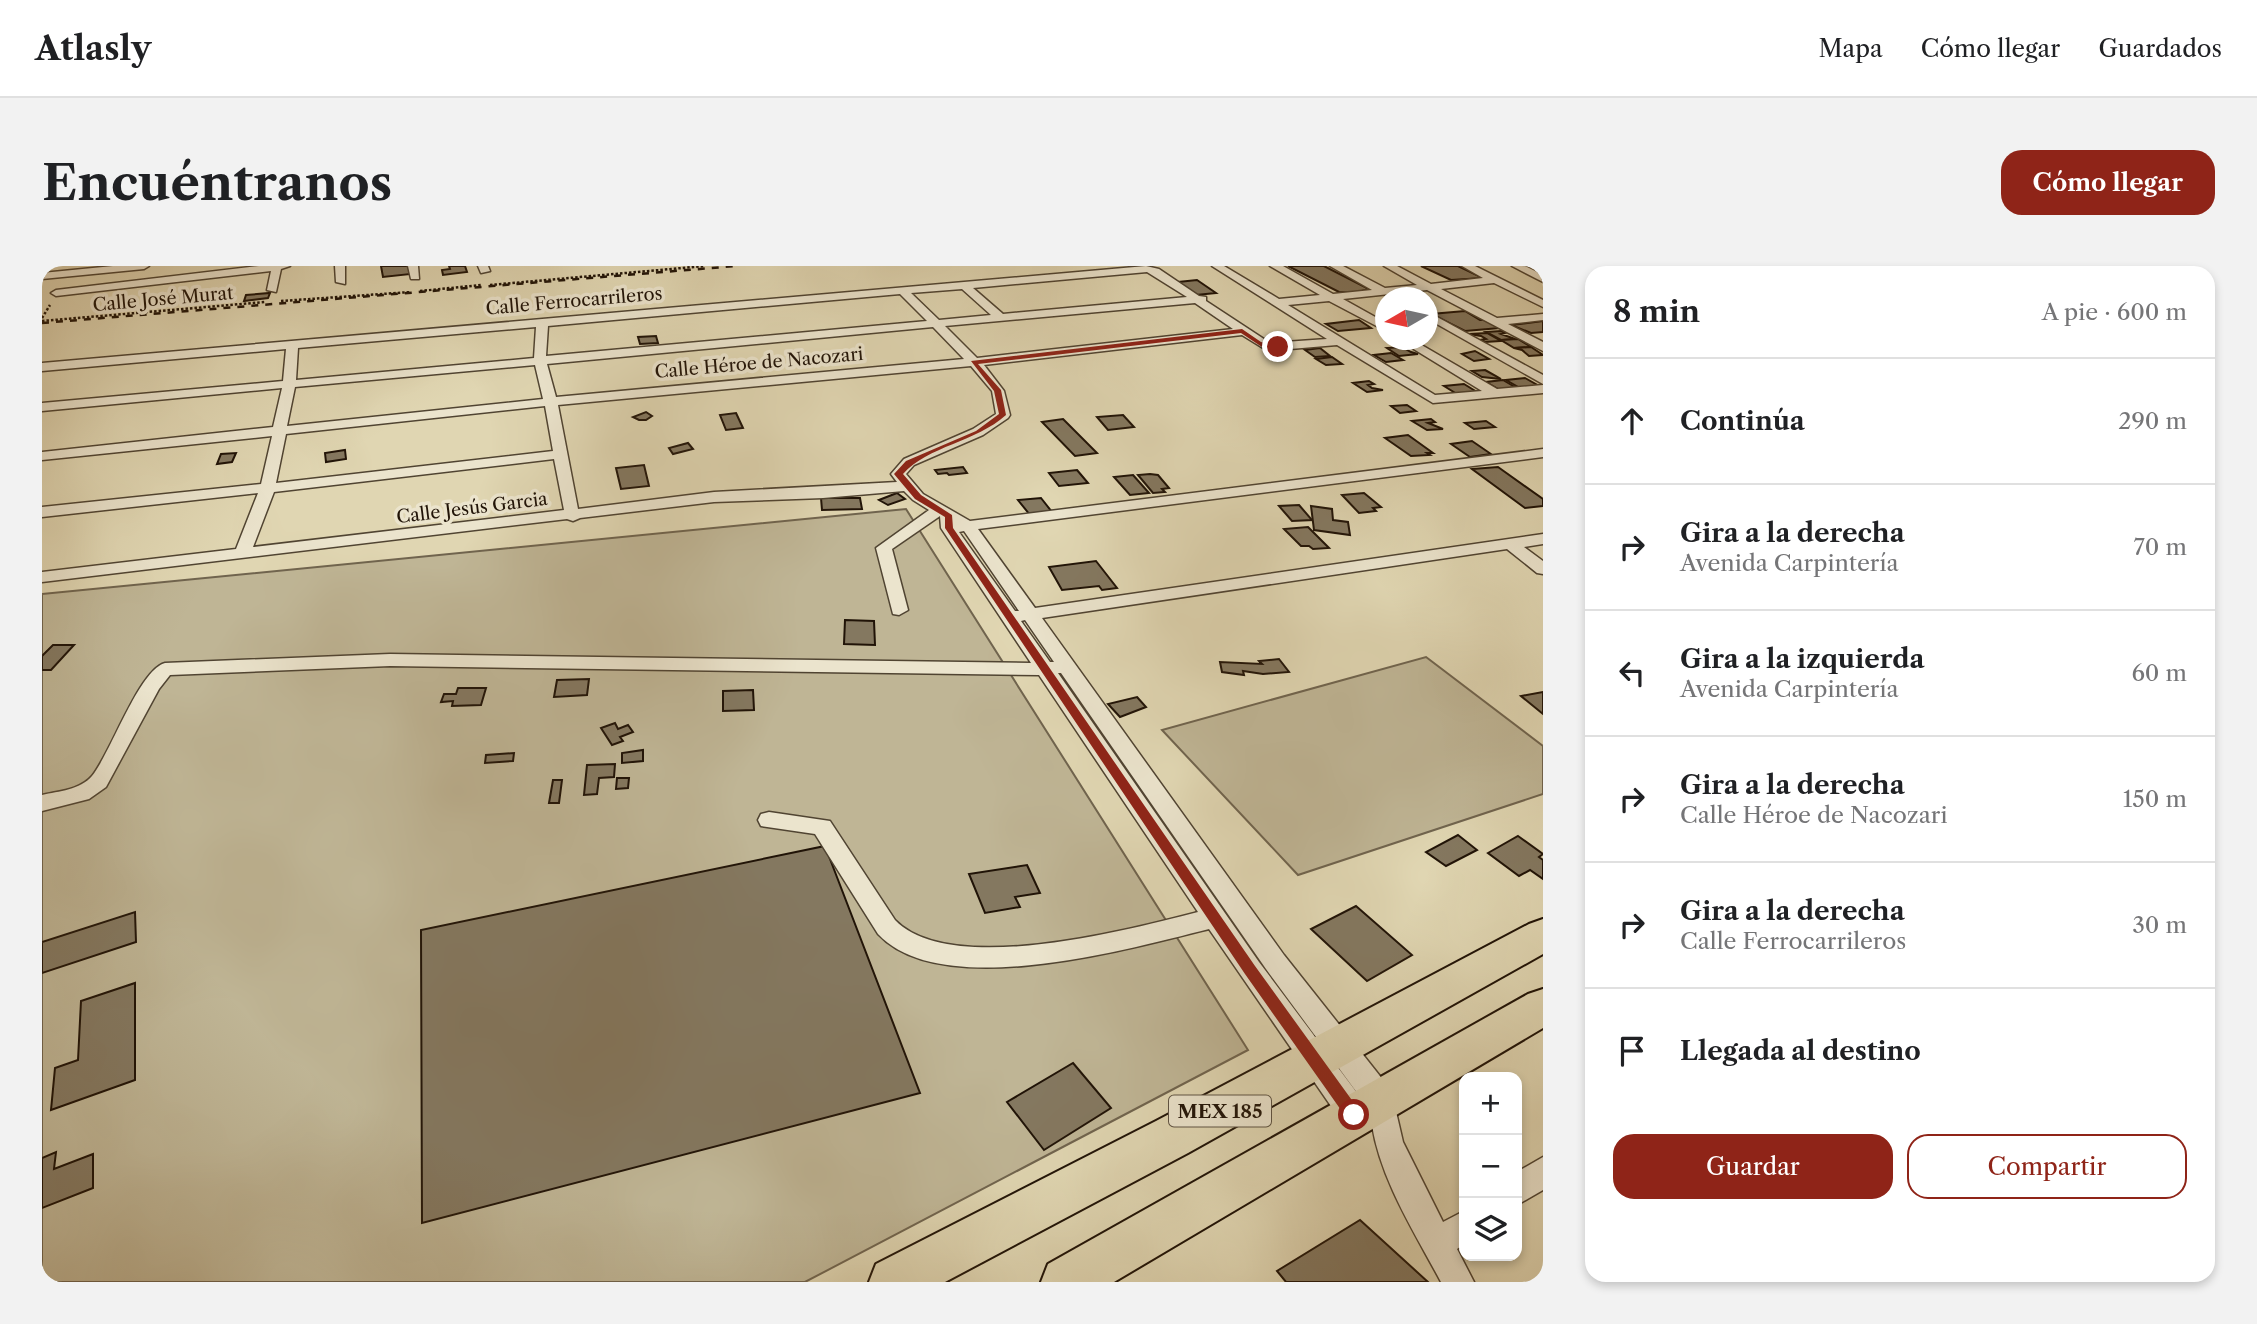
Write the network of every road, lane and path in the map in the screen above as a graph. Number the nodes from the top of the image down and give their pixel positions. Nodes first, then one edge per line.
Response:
1 (138, 266) edge
2 (144, 266) edge
3 (277, 266) edge
4 (285, 266) edge
5 (341, 266) edge
6 (705, 266) edge
7 (1217, 266) edge
8 (1275, 266) edge
9 (1335, 266) edge
10 (1389, 266) edge
11 (1411, 266) edge
12 (1467, 266) edge
13 (1517, 266) edge
14 (67, 270) edge
15 (42, 275) edge
16 (203, 275) edge
17 (1543, 279) edge
18 (1497, 281) junction
19 (341, 282) dead end
20 (132, 284) junction
21 (963, 284) junction
22 (1450, 285) junction
23 (1375, 287) edge
24 (1430, 287) edge
25 (1438, 287) edge
26 (901, 289) junction
27 (272, 290) dead end
28 (1438, 291) edge
29 (56, 293) junction
30 (1543, 294) edge
31 (1526, 295) junction
32 (1375, 296) edge
33 (127, 297) dead end
34 (1214, 298) dead end
35 (1333, 298) junction
36 (1195, 299) junction
37 (1277, 303) junction
38 (1543, 303) edge
39 (50, 305) joint
40 (1464, 305) junction
41 (1438, 307) edge
42 (1375, 313) edge
43 (1363, 314) junction
44 (999, 317) junction
45 (1543, 317) edge
46 (42, 320) edge
47 (1307, 320) junction
48 (1438, 321) edge
49 (542, 322) junction
50 (1375, 322) edge
51 (1496, 322) junction
52 (933, 324) junction
53 (1242, 331) junction
54 (1339, 341) junction
55 (292, 345) junction
56 (1543, 347) edge
57 (1422, 350) edge
58 (540, 359) junction
59 (974, 362) junction
60 (42, 367) edge
61 (1543, 380) edge
62 (289, 385) junction
63 (1543, 389) edge
64 (1498, 395) junction
65 (549, 402) junction
66 (42, 407) edge
67 (278, 431) junction
68 (1543, 453) edge
69 (562, 454) junction
70 (42, 456) edge
71 (903, 480) junction
72 (268, 487) junction
73 (42, 512) edge
74 (573, 516) junction
75 (951, 520) junction
76 (1543, 539) edge
77 (1511, 544) junction
78 (242, 555) junction
79 (1543, 569) edge
80 (42, 577) edge
81 (898, 610) dead end
82 (1020, 616) junction
83 (1066, 666) junction
84 (1045, 669) junction
85 (42, 803) edge
86 (769, 820) dead end
87 (1215, 918) junction
88 (1543, 935) edge
89 (1262, 966) junction
90 (1543, 1007) edge
91 (1327, 1053) junction
92 (1374, 1119) junction
93 (1543, 1172) edge
94 (1522, 1187) edge
95 (1459, 1229) edge
96 (1437, 1244) junction
97 (894, 1282) edge
98 (1066, 1282) edge
99 (1458, 1282) edge

1 - 2 street
1 - 14 street
1 - 20 street
3 - 4 street
3 - 16 street
3 - 27 street
5 - 19 street
6 - 46 path, Calle José Murat
7 - 37 street
8 - 35 street
9 - 23 street
10 - 24 street
11 - 22 street
12 - 18 street
13 - 17 street
14 - 15 street
14 - 29 street
16 - 20 street
18 - 22 street
18 - 31 street
20 - 29 street
20 - 33 street
21 - 26 street, Calle Ferrocarrileros
21 - 36 street, Calle Ferrocarrileros
21 - 44 street
22 - 25 street
26 - 49 street, Calle Ferrocarrileros
26 - 52 street
28 - 40 street
29 - 39 street
30 - 31 street
31 - 38 street
32 - 35 street
34 - 36 street
35 - 37 street
35 - 43 street
36 - 44 street
36 - 53 street, Calle Ferrocarrileros
37 - 47 street
39 - 46 path
40 - 41 street
40 - 51 street
42 - 43 street
43 - 47 street
43 - 50 street
44 - 52 street
45 - 51 street
47 - 54 street
48 - 61 street
49 - 55 street, Calle Ferrocarrileros
49 - 58 street
51 - 56 street
52 - 58 street
52 - 59 street
53 - 54 street, Calle Ferrocarrileros
53 - 59 street, Calle Héroe de Nacozari
54 - 64 street
55 - 60 street, Calle Ferrocarrileros
55 - 62 street
57 - 64 street
58 - 62 street
58 - 65 street
59 - 65 street, Calle Héroe de Nacozari
59 - 71 street
62 - 66 street
62 - 67 street
63 - 64 street
65 - 67 street, Calle Héroe de Nacozari
65 - 69 street
67 - 70 street, Calle Héroe de Nacozari
67 - 72 street
68 - 75 street
69 - 72 street
69 - 74 street
71 - 74 street, Calle Jesús Garcia
71 - 75 street
72 - 73 street
72 - 78 street
74 - 78 street, Calle Jesús Garcia
75 - 81 street
75 - 82 street
76 - 77 street
77 - 79 street
77 - 82 street
78 - 80 street, Calle Jesús Garcia
82 - 83 street
82 - 84 street
83 - 84 street
83 - 89 street
84 - 85 street
84 - 87 street
86 - 87 street
87 - 89 street
88 - 91 main road, MEX 185
89 - 91 street
90 - 92 main road
91 - 92 street
91 - 97 main road, MEX 185
92 - 96 street
92 - 98 main road
93 - 94 street
95 - 96 street
96 - 99 street

